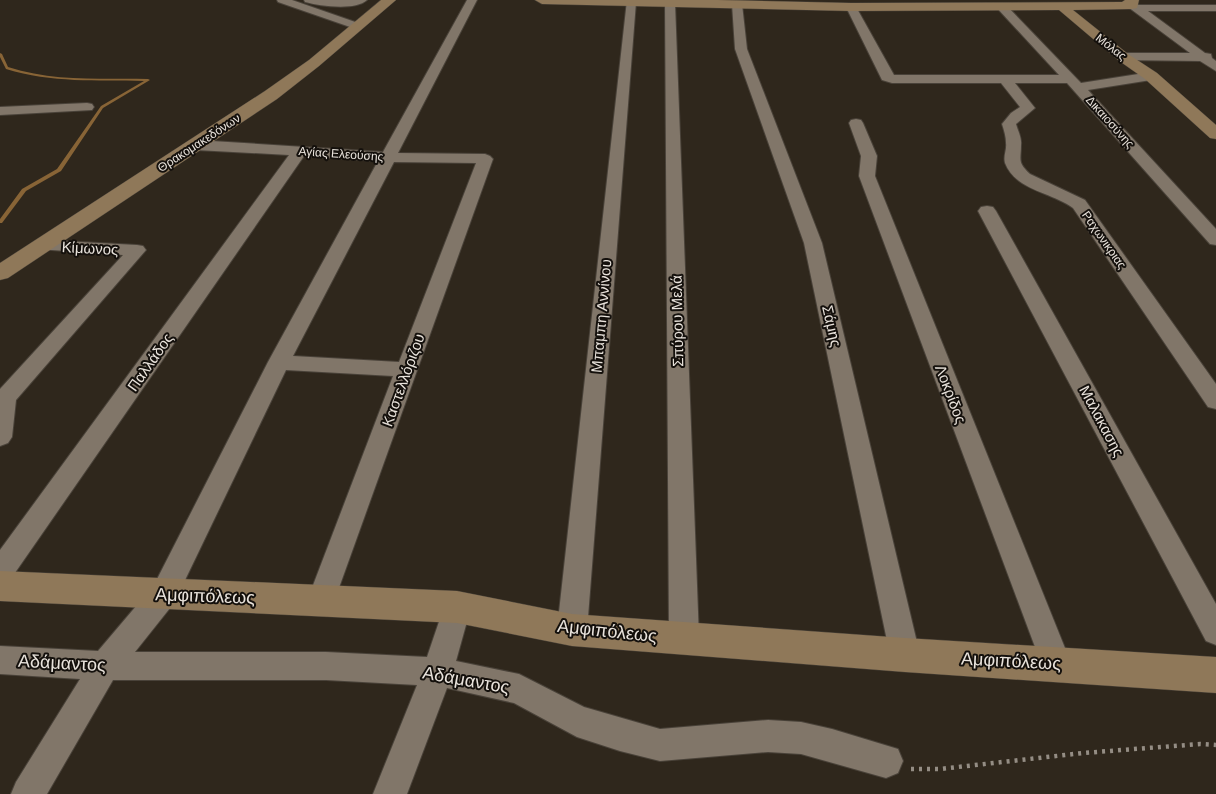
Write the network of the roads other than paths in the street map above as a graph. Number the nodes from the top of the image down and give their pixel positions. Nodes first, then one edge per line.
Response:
1 (282, 0) edge
2 (309, 0) edge
3 (362, 0) edge
4 (389, 0) edge
5 (472, 0) edge
6 (542, 0) edge
7 (560, 0) edge
8 (631, 2) junction
9 (670, 3) junction
10 (737, 4) junction
11 (1134, 4) edge
12 (1001, 6) junction
13 (1063, 6) junction
14 (851, 7) junction
15 (1216, 8) edge
16 (357, 26) junction
17 (1123, 57) junction
18 (1202, 57) junction
19 (1216, 57) edge
20 (1216, 67) edge
21 (1151, 76) junction
22 (1006, 79) junction
23 (1074, 83) junction
24 (87, 107) dead end
25 (0, 111) edge
26 (856, 123) dead end
27 (1216, 134) edge
28 (196, 145) junction
29 (300, 151) junction
30 (389, 157) junction
31 (485, 159) joint
32 (987, 211) dead end
33 (1216, 240) edge
34 (43, 245) junction
35 (0, 273) edge
36 (279, 362) junction
37 (406, 370) junction
38 (1216, 401) edge
39 (1, 424) edge
40 (0, 572) edge
41 (0, 586) edge
42 (164, 594) junction
43 (321, 601) junction
44 (457, 607) junction
45 (572, 630) junction
46 (1216, 632) edge
47 (684, 638) junction
48 (905, 655) junction
49 (0, 660) edge
50 (1056, 663) junction
51 (105, 666) junction
52 (438, 672) junction
53 (1216, 674) edge
54 (886, 761) road end
55 (28, 794) edge
56 (390, 794) edge

1 - 16 street
2 - 3 street
4 - 16 street, Θρακομακεδόνων
5 - 30 street
6 - 7 street
7 - 8 street
8 - 9 street
8 - 45 street, Μπαμπη Αννίνου
9 - 10 street
9 - 47 street, Σπύρου Μελά
10 - 14 street
10 - 48 street, Σάμης
11 - 13 street
11 - 15 street
11 - 18 street
12 - 13 street
12 - 14 street
12 - 23 street, Δικαιοσύνης
13 - 17 street, Μόλας
14 - 22 street
16 - 28 street, Θρακομακεδόνων
17 - 18 street
17 - 21 street, Μόλας
18 - 19 street
18 - 20 street
21 - 23 street
21 - 27 street, Μόλας
22 - 23 street
22 - 38 street, Ραχωνικριας
23 - 33 street, Δικαιοσύνης
24 - 25 street
26 - 50 street, Λοκρίδος
28 - 29 street, Αγίας Ελεούσης
28 - 34 street, Θρακομακεδόνων
29 - 30 street, Αγίας Ελεούσης
29 - 40 street, Παλλάδος
30 - 31 street, Αγίας Ελεούσης
30 - 36 street
31 - 37 street, Καστελλόριζου
32 - 46 street, Μαλακασης
34 - 35 street, Θρακομακεδόνων
34 - 39 street, Κίμωνος
36 - 37 street
36 - 42 street
37 - 43 street, Καστελλόριζου
41 - 42 street, Αμφιπόλεως
42 - 43 street, Αμφιπόλεως
42 - 51 street
43 - 44 street, Αμφιπόλεως
44 - 45 street, Αμφιπόλεως
44 - 52 street
45 - 47 street, Αμφιπόλεως
47 - 48 street, Αμφιπόλεως
48 - 50 street, Αμφιπόλεως
49 - 51 street, Αδάμαντος
50 - 53 street, Αμφιπόλεως
51 - 52 street, Αδάμαντος
51 - 55 street
52 - 54 street, Αδάμαντος
52 - 56 street

